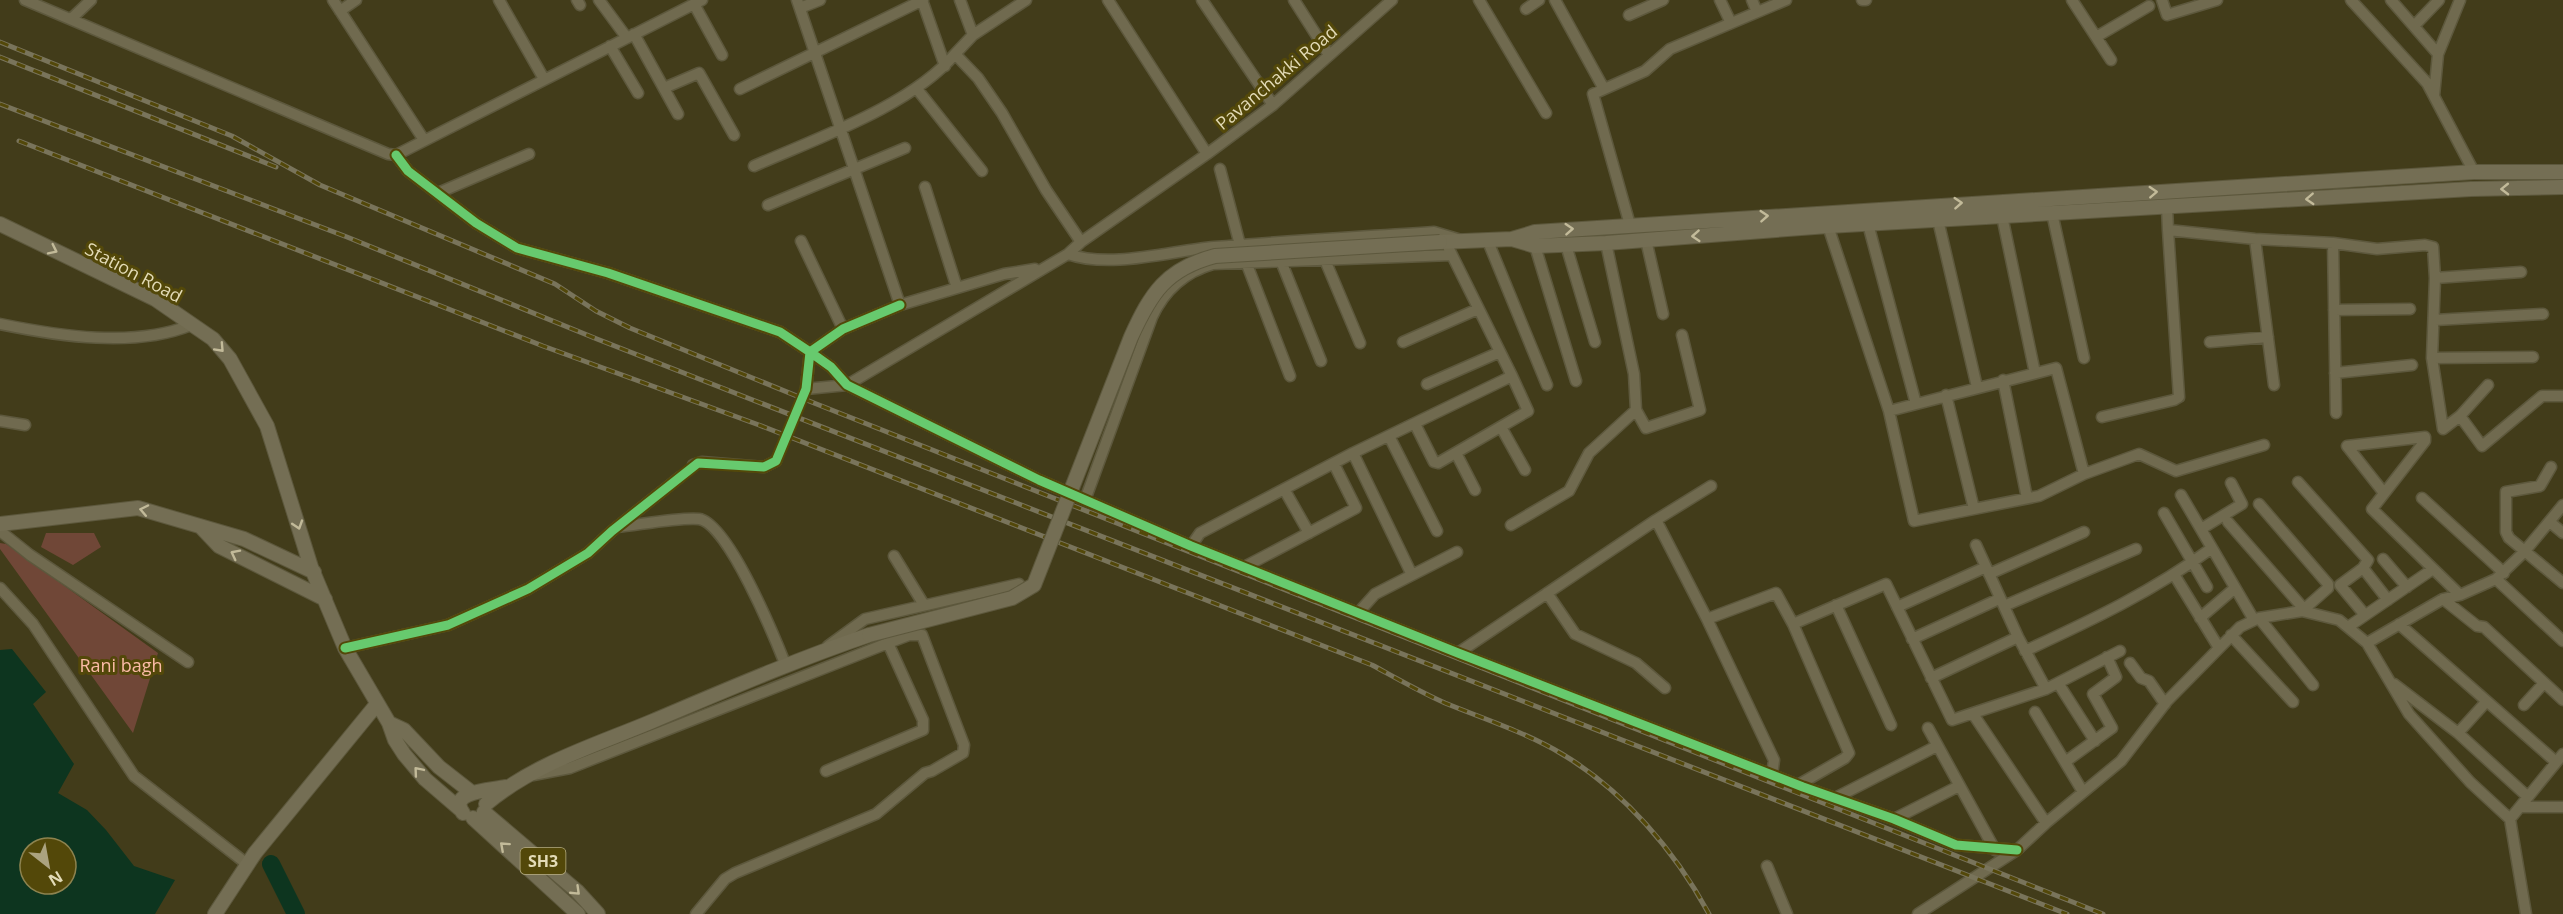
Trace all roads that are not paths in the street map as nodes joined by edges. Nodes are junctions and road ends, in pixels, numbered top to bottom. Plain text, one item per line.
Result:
1 (25, 0) edge
2 (91, 0) edge
3 (333, 0) edge
4 (356, 0) edge
5 (499, 0) edge
6 (599, 0) edge
7 (820, 0) edge
8 (923, 0) edge
9 (960, 0) edge
10 (1026, 0) edge
11 (1108, 0) edge
12 (1203, 0) edge
13 (1294, 0) edge
14 (1392, 0) edge
15 (1479, 0) edge
16 (1539, 0) edge
17 (1555, 0) edge
18 (1663, 0) edge
19 (1720, 0) edge
20 (1752, 0) edge
21 (1786, 0) edge
22 (2072, 0) edge
23 (2162, 0) edge
24 (2217, 0) edge
25 (2351, 0) edge
26 (2391, 0) edge
27 (2439, 0) edge
28 (2460, 0) edge
29 (698, 2) edge
30 (2202, 2) edge
31 (799, 4) edge
32 (1379, 4) edge
33 (2148, 6) dead end
34 (1526, 9) dead end
35 (340, 11) junction
36 (1757, 12) junction
37 (1629, 15) dead end
38 (71, 19) junction
39 (1731, 23) junction
40 (2414, 26) junction
41 (973, 35) junction
42 (631, 36) junction
43 (2096, 37) junction
44 (610, 46) junction
45 (816, 51) junction
46 (955, 54) junction
47 (2438, 54) junction
48 (722, 55) dead end
49 (1329, 55) junction
50 (2111, 60) dead end
51 (945, 66) junction
52 (544, 79) junction
53 (664, 88) junction
54 (740, 89) dead end
55 (917, 89) junction
56 (1604, 89) junction
57 (638, 93) dead end
58 (2434, 96) junction
59 (1273, 105) junction
60 (1546, 113) dead end
61 (678, 114) dead end
62 (841, 127) junction
63 (734, 135) dead end
64 (424, 140) junction
65 (905, 148) dead end
66 (530, 153) dead end
67 (1207, 154) junction
68 (396, 155) junction
69 (754, 166) dead end
70 (1220, 169) dead end
71 (854, 171) junction
72 (982, 171) dead end
73 (2474, 172) junction
74 (2563, 172) edge
75 (924, 187) dead end
76 (2563, 187) edge
77 (438, 193) junction
78 (768, 205) dead end
79 (2167, 207) junction
80 (2052, 213) junction
81 (2002, 216) junction
82 (1938, 220) junction
83 (0, 224) edge
84 (1868, 224) junction
85 (1630, 225) junction
86 (1828, 226) junction
87 (2168, 230) junction
88 (1487, 239) junction
89 (1512, 239) junction
90 (2254, 239) junction
91 (1646, 240) junction
92 (801, 241) dead end
93 (1462, 241) junction
94 (1081, 242) junction
95 (1606, 243) junction
96 (2332, 243) junction
97 (1240, 245) junction
98 (1566, 245) junction
99 (1446, 246) junction
100 (1535, 246) junction
101 (1068, 254) junction
102 (1325, 260) junction
103 (1281, 261) junction
104 (1246, 262) junction
105 (1041, 269) junction
106 (2521, 272) dead end
107 (2435, 278) junction
108 (957, 288) junction
109 (900, 305) junction
110 (1478, 309) junction
111 (2410, 309) dead end
112 (2334, 310) junction
113 (1663, 314) dead end
114 (2543, 314) dead end
115 (2435, 320) junction
116 (0, 324) edge
117 (191, 325) junction
118 (843, 329) junction
119 (1682, 335) dead end
120 (2268, 337) junction
121 (1403, 342) dead end
122 (1595, 342) dead end
123 (2210, 342) dead end
124 (1360, 343) dead end
125 (810, 352) junction
126 (1500, 352) junction
127 (2533, 357) dead end
128 (2084, 358) dead end
129 (2432, 358) junction
130 (1321, 361) dead end
131 (2412, 365) dead end
132 (2335, 372) junction
133 (2035, 373) junction
134 (1290, 376) dead end
135 (1512, 376) junction
136 (2003, 380) junction
137 (1576, 381) dead end
138 (1427, 384) dead end
139 (847, 385) junction
140 (1547, 385) dead end
141 (2274, 385) dead end
142 (2487, 386) dead end
143 (1977, 387) junction
144 (1946, 395) junction
145 (2563, 396) edge
146 (1916, 404) junction
147 (1636, 410) junction
148 (1889, 411) junction
149 (2336, 413) dead end
150 (2460, 416) junction
151 (2102, 417) dead end
152 (0, 421) edge
153 (1414, 424) junction
154 (25, 425) dead end
155 (1501, 427) junction
156 (1389, 436) junction
157 (2264, 445) dead end
158 (1353, 453) junction
159 (1456, 453) junction
160 (776, 461) dead end
161 (1334, 464) junction
162 (693, 465) tunnel mouth
163 (2551, 467) dead end
164 (1525, 470) dead end
165 (2084, 474) junction
166 (680, 477) tunnel mouth
167 (2298, 482) dead end
168 (2231, 483) dead end
169 (1711, 486) dead end
170 (1284, 489) junction
171 (1475, 490) dead end
172 (2384, 493) junction
173 (2181, 495) dead end
174 (2027, 498) junction
175 (2422, 498) dead end
176 (1085, 500) junction
177 (2259, 504) dead end
178 (2563, 505) edge
179 (1974, 509) junction
180 (2164, 513) dead end
181 (1656, 520) junction
182 (2228, 522) dead end
183 (2551, 523) junction
184 (0, 524) edge
185 (1511, 525) dead end
186 (200, 526) junction
187 (616, 527) junction
188 (2201, 529) junction
189 (0, 531) edge
190 (1437, 531) dead end
191 (2084, 532) dead end
192 (1309, 533) junction
193 (2563, 533) edge
194 (1976, 545) dead end
195 (1191, 546) junction
196 (2212, 548) junction
197 (2136, 549) dead end
198 (1457, 552) dead end
199 (2524, 552) junction
200 (894, 556) dead end
201 (2383, 559) dead end
202 (2192, 563) junction
203 (1244, 567) junction
204 (2363, 568) junction
205 (2433, 569) junction
206 (1987, 570) junction
207 (314, 572) junction
208 (1412, 575) junction
209 (2175, 576) junction
210 (2500, 576) junction
211 (2563, 583) edge
212 (1019, 584) dead end
213 (2207, 587) dead end
214 (2407, 587) junction
215 (0, 588) edge
216 (2235, 588) junction
217 (1547, 593) junction
218 (2460, 595) junction
219 (325, 599) junction
220 (2443, 599) junction
221 (2388, 600) junction
222 (2001, 602) junction
223 (924, 605) junction
224 (1836, 605) junction
225 (1897, 606) junction
226 (2303, 610) junction
227 (1358, 613) junction
228 (2365, 615) junction
229 (2200, 618) junction
230 (1707, 619) junction
231 (2256, 619) junction
232 (1792, 624) junction
233 (2399, 624) junction
234 (2348, 627) junction
235 (2231, 635) junction
236 (2018, 638) junction
237 (1912, 639) junction
238 (2563, 641) edge
239 (888, 643) junction
240 (2367, 643) junction
241 (345, 648) junction
242 (2219, 648) junction
243 (822, 651) junction
244 (2025, 651) junction
245 (2120, 651) dead end
246 (1458, 653) junction
247 (2107, 657) junction
248 (188, 662) dead end
249 (2130, 663) dead end
250 (786, 666) junction
251 (1930, 678) junction
252 (2388, 680) junction
253 (2058, 683) junction
254 (2544, 683) junction
255 (2313, 685) dead end
256 (1665, 688) dead end
257 (2046, 689) junction
258 (2563, 700) edge
259 (2293, 702) dead end
260 (2486, 702) junction
261 (377, 704) junction
262 (2164, 704) junction
263 (2524, 705) dead end
264 (2035, 712) dead end
265 (1973, 714) junction
266 (389, 723) junction
267 (1891, 725) dead end
268 (1928, 728) dead end
269 (2458, 733) junction
270 (2095, 741) junction
271 (1937, 746) junction
272 (2559, 758) edge
273 (2065, 762) junction
274 (826, 771) dead end
275 (1772, 775) junction
276 (526, 776) junction
277 (1798, 785) junction
278 (1959, 786) junction
279 (505, 787) junction
280 (2083, 792) junction
281 (474, 793) junction
282 (2528, 797) junction
283 (1835, 798) junction
284 (2520, 807) junction
285 (2563, 807) edge
286 (460, 810) junction
287 (481, 811) junction
288 (1894, 819) junction
289 (2510, 819) junction
290 (2046, 823) junction
291 (1995, 850) junction
292 (2018, 850) junction
293 (247, 864) junction
294 (1767, 866) dead end
295 (215, 914) edge
296 (578, 914) edge
297 (598, 914) edge
298 (696, 914) edge
299 (1786, 914) edge
300 (1918, 914) edge
301 (2526, 914) edge

1 - 38 street
2 - 38 street
3 - 35 street
4 - 35 street
5 - 52 street
6 - 42 street
7 - 31 street
8 - 45 street
8 - 51 street
9 - 41 street
10 - 41 street
11 - 67 street
12 - 59 street
13 - 49 street
14 - 32 street, Pavanchakki Road
15 - 60 street
16 - 34 street
17 - 56 street
18 - 37 street
19 - 39 street
20 - 36 street
21 - 36 street
22 - 43 street
23 - 30 street
24 - 30 street
25 - 58 street
26 - 40 street
27 - 40 street
28 - 47 street
29 - 42 street
29 - 48 street
31 - 45 street
32 - 49 street, Pavanchakki Road
33 - 43 street
35 - 64 street
36 - 39 street
38 - 68 street
39 - 56 street
40 - 47 street
41 - 46 street
42 - 44 street
42 - 53 street
43 - 50 street
44 - 52 street
44 - 57 street
45 - 54 street
45 - 62 street
46 - 51 street
46 - 94 street
47 - 58 street
49 - 59 street, Pavanchakki Road
51 - 55 street
52 - 64 street
53 - 61 street
53 - 63 street
55 - 62 street
55 - 72 street
56 - 85 street
58 - 73 street
59 - 67 street, Pavanchakki Road
62 - 69 street
62 - 71 street
64 - 68 street
65 - 71 street
66 - 77 street
67 - 94 street, Pavanchakki Road
68 - 77 street
70 - 97 street
71 - 78 street
71 - 109 street
73 - 74 main road
85 -> 73 main road
75 - 108 street
76 -> 79 main road
77 - 125 street
79 - 80 main road
79 - 87 street
80 - 81 main road
80 - 128 street
81 - 82 main road
81 - 133 street
82 - 84 main road
82 - 143 street
83 -> 117 main road, Station Road
84 - 86 main road
84 - 146 street
89 -> 85 main road
86 -> 91 main road
86 - 148 street
87 - 90 street
87 - 151 street
88 - 89 main road
88 - 93 main road
88 - 140 street
89 - 100 main road
90 - 96 street
90 - 120 street
91 - 95 main road
91 - 113 street
92 - 118 street
93 - 97 street
93 - 99 main road
94 - 101 street, Pavanchakki Road
95 - 98 main road
95 - 147 street
96 - 107 street
96 - 112 street
97 - 101 street
98 - 100 main road
98 - 122 street
99 - 102 street
99 - 110 street
99 - 243 main road, bridge
100 - 137 street
101 - 105 street, Pavanchakki Road
102 - 103 street
102 - 124 street
103 - 104 street
103 - 130 street
104 - 134 street
104 - 176 street
105 - 108 street
105 - 139 street, Pavanchakki Road
106 - 107 street
107 - 115 street
108 - 109 street
109 - 118 street
110 - 121 street
110 - 126 street
111 - 112 street
112 - 132 street
114 - 115 street
115 - 129 street
116 - 117 street
117 -> 207 main road, Station Road
118 - 125 street
119 - 147 street
120 - 123 street
120 - 141 street
125 - 139 street
125 - 139 street
126 - 135 street
126 - 138 street
127 - 129 street
129 - 150 street
131 - 132 street
132 - 149 street
133 - 136 street
133 - 165 street
135 - 153 street
135 - 155 street
136 - 143 street
136 - 174 street
139 - 176 street
142 - 150 street
143 - 144 street
144 - 146 street
144 - 179 street
145 - 150 street
146 - 148 street
147 - 185 street
148 - 179 street
152 - 154 street
153 - 156 street
153 - 159 street
155 - 159 street
155 - 164 street
156 - 158 street
156 - 190 street
157 - 165 street
158 - 161 street
158 - 208 street
159 - 171 street
160 - 162 street
161 - 170 street
161 - 192 street
163 - 199 street
165 - 174 street
166 - 187 street
167 - 204 street
168 - 188 street
169 - 181 street
170 - 192 street
170 - 195 street
172 - 172 street
172 - 205 street
173 - 188 street
174 - 179 street
175 - 210 street
176 - 195 street
177 - 226 street
178 - 183 street
180 - 202 street
181 - 217 street
181 - 230 street
182 - 226 street
183 - 193 street
183 - 199 street
186 -> 184 main road
186 - 207 main road
219 -> 186 main road
187 - 241 street
187 - 250 street
188 - 196 street
189 - 248 street
191 - 206 street
192 - 203 street
194 - 206 street
195 - 203 street
196 - 202 street
196 - 216 street
197 - 222 street
198 - 208 street
199 - 210 street
199 - 211 street
200 - 223 street
201 - 214 street
202 - 209 street
202 - 213 street
203 - 227 street
204 - 221 street
204 - 228 street
205 - 214 street
205 - 218 street
206 - 222 street
206 - 225 street
207 - 219 main road, Station Road
208 - 227 street
209 - 229 street
209 - 244 street
210 - 218 street
210 - 238 street
212 - 223 street
214 - 221 street
215 - 293 street
216 - 229 street
216 - 231 street
217 - 246 street
217 - 256 street
218 - 220 street
219 - 241 main road, Station Road
220 - 233 street
220 - 254 street
221 - 228 street
222 - 236 street
222 - 237 street
223 - 243 street
224 - 225 street
224 - 232 street
224 - 267 street
225 - 237 street
226 - 231 street
226 - 234 street
227 - 246 street
228 - 234 street
229 - 242 street
230 - 232 street
230 - 275 street
231 - 235 street
231 - 255 street
232 - 277 street
233 - 240 street
233 - 260 street
234 - 240 street
235 - 242 street
235 - 259 street
236 - 244 street
236 - 251 street
237 - 251 street
239 - 274 street
239 - 276 street
239 - 298 street
240 - 252 street
241 - 261 main road, Station Road
242 - 262 street
243 - 250 main road
244 - 257 street
245 - 247 street
246 - 275 street
247 - 253 street
247 - 270 street
249 - 262 street
250 - 276 main road
251 - 265 street
252 - 269 street
252 - 289 street
253 - 257 street
253 - 270 street
254 - 258 street
254 - 263 street
257 - 265 street
260 - 269 street
260 - 272 street
261 - 266 main road, Station Road
261 - 293 main road
262 - 280 street
264 - 273 street
265 - 290 street
266 - 281 main road
286 -> 266 main road, Station Road
268 - 271 street
269 - 282 street
270 - 273 street
271 - 278 street
271 - 283 street
272 - 282 street
273 - 280 street
275 - 277 street
276 - 279 main road
277 - 283 street
278 - 288 street
278 - 291 street
279 - 281 main road
279 - 287 main road
280 - 290 street
281 - 286 main road
281 - 287 main road
282 - 284 street
283 - 288 street
284 - 285 street
284 - 289 street
286 - 287 main road
296 -> 287 main road, SH3
287 -> 297 main road, SH3
288 - 291 street
289 - 301 street
290 - 292 street
291 - 292 street
292 - 300 street
293 - 295 main road
294 - 299 street

